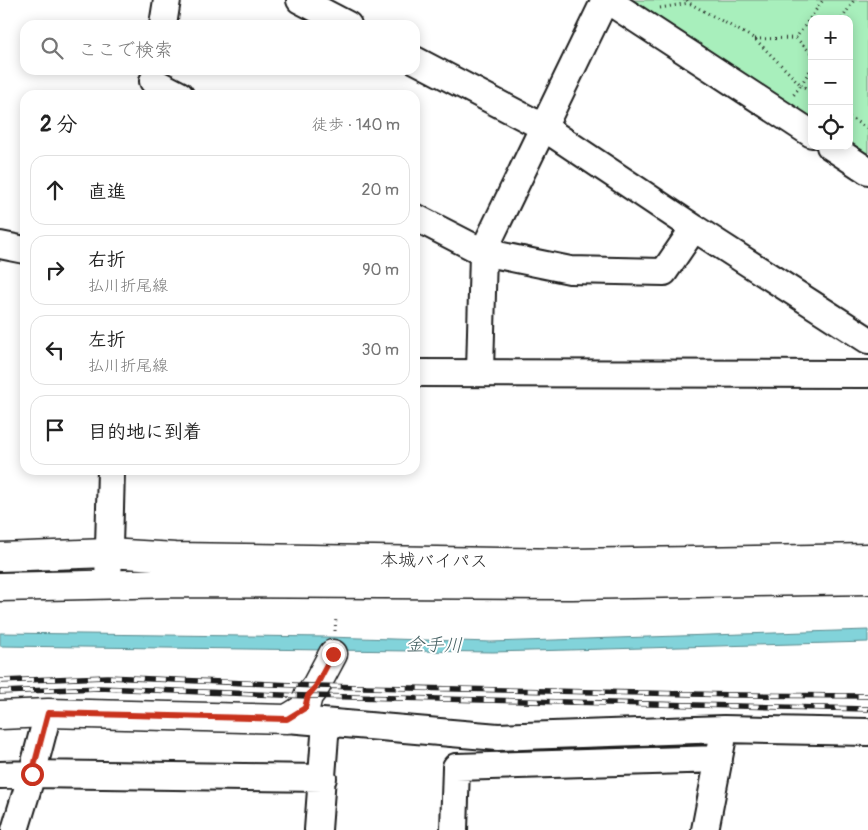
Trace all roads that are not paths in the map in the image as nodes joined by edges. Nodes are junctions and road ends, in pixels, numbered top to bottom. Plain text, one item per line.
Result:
1 (167, 0) edge
2 (300, 0) edge
3 (606, 0) edge
4 (164, 20) edge
5 (338, 20) edge
6 (420, 63) edge
7 (153, 82) edge
8 (170, 90) edge
9 (543, 127) junction
10 (808, 131) edge
11 (836, 150) edge
12 (868, 171) edge
13 (420, 220) edge
14 (694, 228) junction
15 (0, 245) edge
16 (20, 249) edge
17 (483, 252) junction
18 (868, 340) edge
19 (480, 372) junction
20 (420, 373) edge
21 (868, 374) edge
22 (111, 475) edge
23 (108, 553) junction
24 (0, 557) edge
25 (868, 558) edge
26 (868, 580) edge
27 (108, 585) junction
28 (0, 587) edge
29 (333, 654) dead end
30 (48, 713) junction
31 (0, 715) edge
32 (287, 719) junction
33 (724, 729) junction
34 (868, 732) edge
35 (325, 736) dead end
36 (719, 759) junction
37 (32, 774) junction
38 (0, 775) edge
39 (323, 778) junction
40 (15, 830) edge
41 (318, 830) edge
42 (454, 830) edge
43 (705, 830) edge

1 - 4 street
2 - 5 street
3 - 9 street
3 - 10 street
6 - 9 street
7 - 8 street
9 - 14 street
9 - 17 street
11 - 12 street
13 - 17 street
14 - 17 street
14 - 18 street
15 - 16 street
17 - 19 street
19 - 20 street
19 - 21 street
22 - 23 street
23 - 24 main road, 本城バイパス
23 - 25 main road, 本城バイパス
23 - 27 street
26 - 27 main road, 本城バイパス
27 - 28 main road, 本城バイパス
29 - 32 main road
30 - 31 main road
30 - 32 main road
30 - 37 street
32 - 33 street
33 - 34 street
33 - 36 street
35 - 39 street
36 - 42 street
36 - 43 street
37 - 38 street
37 - 39 street
37 - 40 street
39 - 41 street

